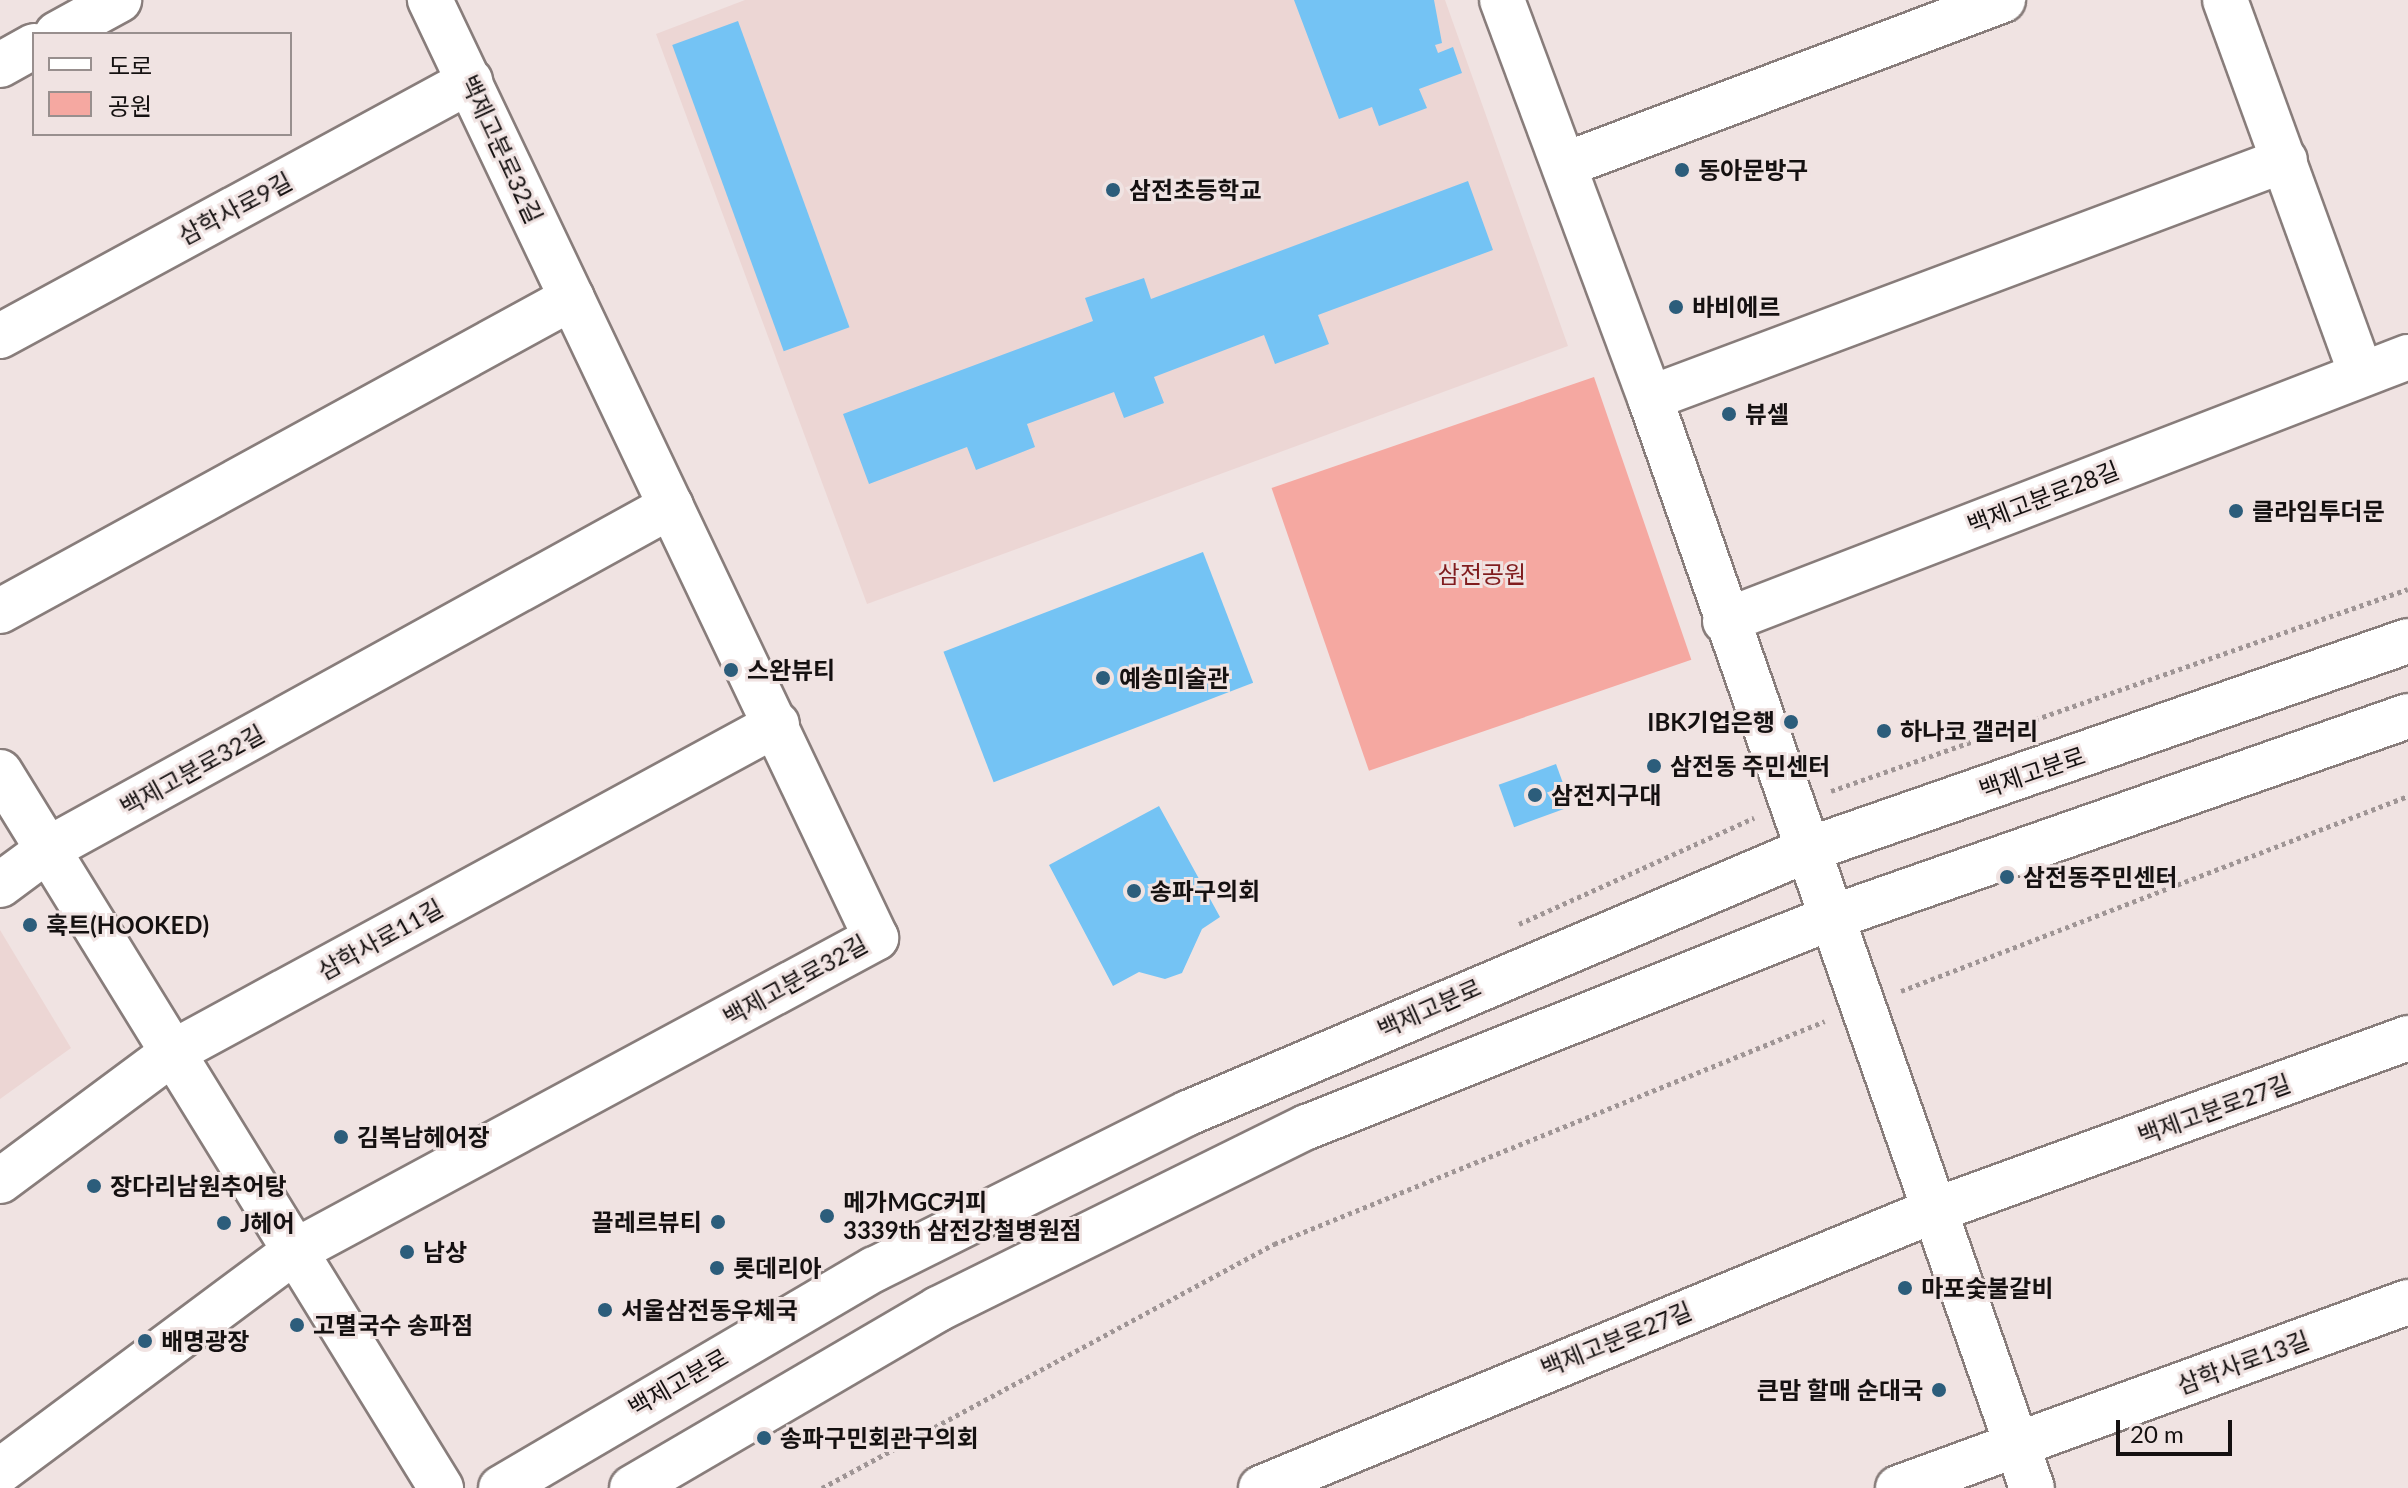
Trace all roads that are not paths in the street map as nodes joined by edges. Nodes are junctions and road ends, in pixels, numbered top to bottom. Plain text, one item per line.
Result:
1 (119, 0) edge
2 (430, 0) edge
3 (1502, 0) edge
4 (2003, 0) edge
5 (2225, 0) edge
6 (61, 32) edge
7 (32, 47) edge
8 (0, 65) edge
9 (470, 81) junction
10 (2285, 160) junction
11 (1564, 165) junction
12 (572, 298) junction
13 (0, 336) edge
14 (2408, 357) edge
15 (2361, 373) junction
16 (1650, 398) junction
17 (671, 506) junction
18 (0, 611) edge
19 (1725, 621) junction
20 (2408, 641) edge
21 (2408, 716) edge
22 (777, 724) junction
23 (0, 772) edge
24 (50, 848) junction
25 (1807, 850) junction
26 (0, 885) edge
27 (1833, 917) junction
28 (2408, 1038) edge
29 (175, 1051) junction
30 (0, 1181) edge
31 (1930, 1212) junction
32 (297, 1250) junction
33 (2408, 1302) edge
34 (2015, 1444) junction
35 (0, 1471) edge
36 (1307, 1477) edge
37 (441, 1488) edge
38 (501, 1488) edge
39 (632, 1488) edge
40 (1261, 1488) edge
41 (1898, 1488) edge
42 (2032, 1488) edge

1 - 6 street
2 - 9 street, 백제고분로32길
3 - 11 street
4 - 11 street
5 - 10 street
7 - 8 street
9 - 12 street, 백제고분로32길
9 - 13 street, 삼학사로9길
10 - 15 street
10 - 16 street
11 - 16 street
12 - 17 street, 백제고분로32길
12 - 18 street
14 - 15 street, 백제고분로28길
15 - 19 street, 백제고분로28길
16 - 19 street
17 - 22 street, 백제고분로32길
17 - 24 street, 백제고분로32길
19 - 25 street
20 - 25 street, 백제고분로
21 - 27 street
22 - 29 street, 삼학사로11길
22 - 32 street, 백제고분로32길
23 - 24 street
24 - 26 street, 백제고분로32길
24 - 29 street
25 - 27 street
25 - 38 street, 백제고분로
27 - 31 street
27 - 39 street
28 - 31 street, 백제고분로27길
29 - 30 street, 삼학사로11길
29 - 32 street
31 - 34 street
31 - 36 street, 백제고분로27길
32 - 35 street, 백제고분로32길
32 - 37 street
33 - 34 street, 삼학사로13길
34 - 41 street, 삼학사로13길
34 - 42 street
36 - 40 street, 백제고분로27길

